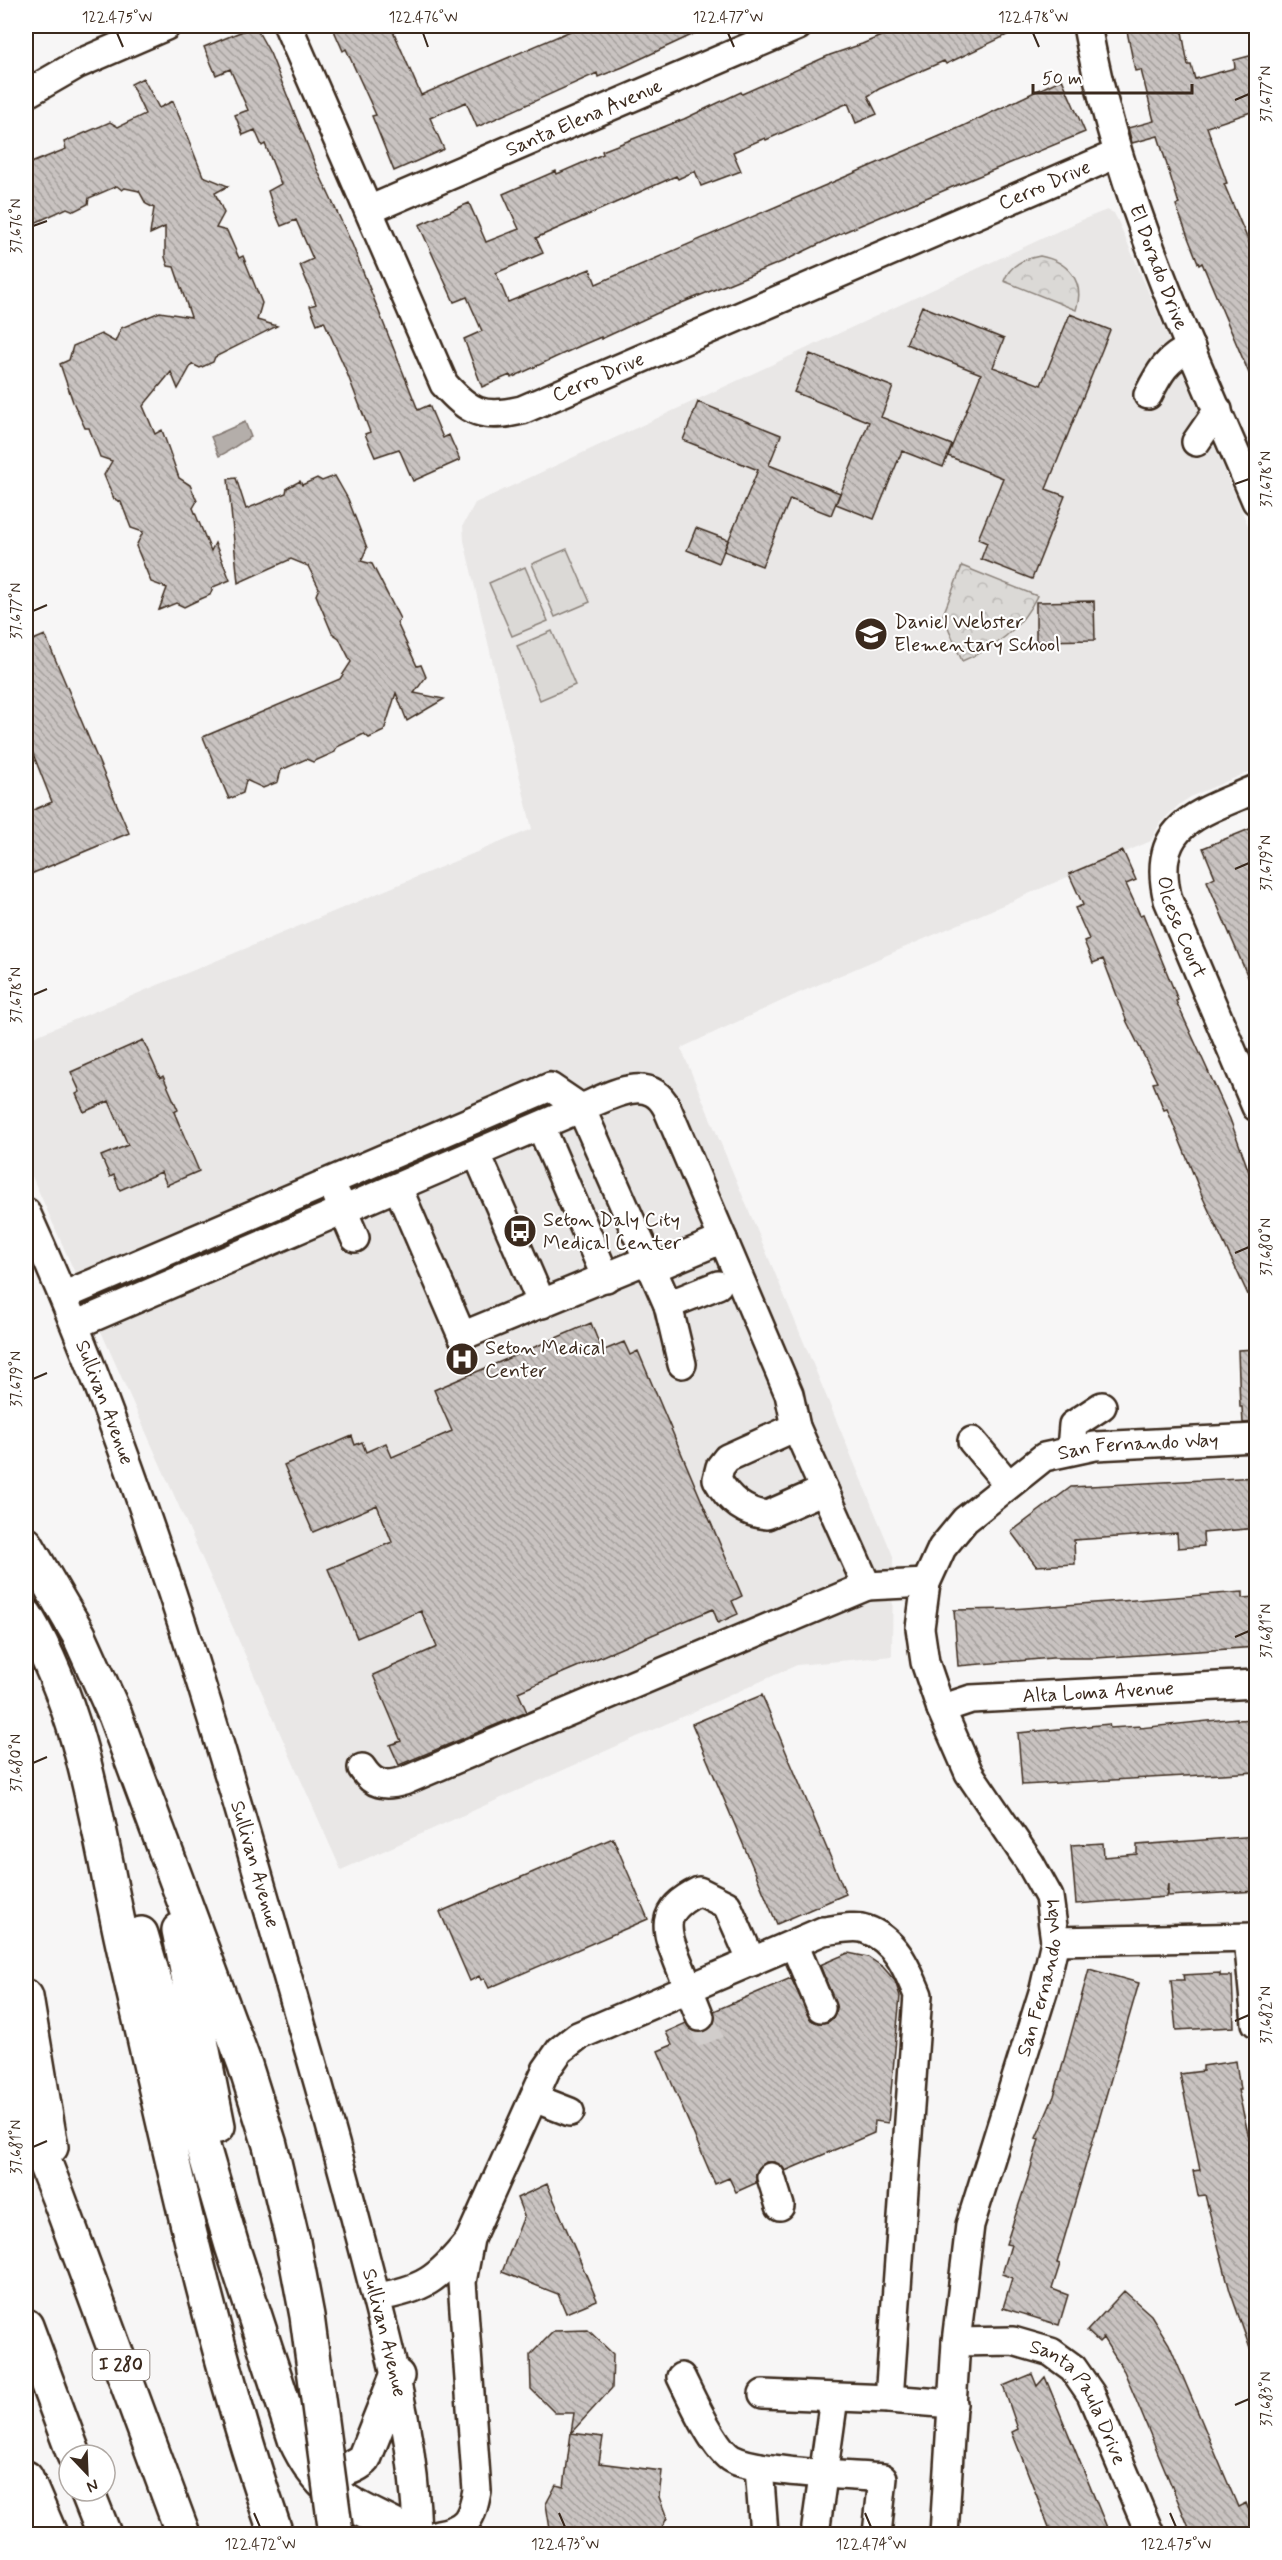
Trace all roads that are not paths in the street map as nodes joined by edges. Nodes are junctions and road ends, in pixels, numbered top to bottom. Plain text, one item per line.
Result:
1 (166, 26) edge
2 (288, 26) edge
3 (798, 26) edge
4 (1087, 26) edge
5 (26, 94) edge
6 (1117, 154) junction
7 (369, 210) junction
8 (1191, 348) junction
9 (1148, 395) dead end
10 (1218, 410) junction
11 (1196, 442) dead end
12 (1257, 501) edge
13 (1257, 789) edge
14 (1257, 1107) edge
15 (581, 1108) junction
16 (491, 1113) junction
17 (541, 1127) junction
18 (440, 1135) junction
19 (503, 1143) junction
20 (477, 1154) junction
21 (452, 1164) junction
22 (330, 1182) junction
23 (398, 1188) junction
24 (273, 1206) junction
25 (343, 1211) junction
26 (26, 1212) edge
27 (209, 1233) junction
28 (286, 1236) junction
29 (355, 1238) dead end
30 (723, 1239) junction
31 (221, 1263) junction
32 (649, 1264) junction
33 (133, 1266) junction
34 (606, 1278) junction
35 (718, 1285) dead end
36 (63, 1296) junction
37 (160, 1300) junction
38 (542, 1304) junction
39 (668, 1305) junction
40 (75, 1326) junction
41 (682, 1364) dead end
42 (1102, 1406) dead end
43 (796, 1427) junction
44 (1257, 1438) edge
45 (972, 1441) dead end
46 (1071, 1449) junction
47 (1008, 1484) junction
48 (824, 1490) junction
49 (26, 1544) edge
50 (926, 1583) junction
51 (867, 1586) junction
52 (26, 1616) edge
53 (1257, 1684) edge
54 (940, 1709) junction
55 (362, 1767) dead end
56 (89, 1772) junction
57 (142, 1789) junction
58 (1252, 1938) edge
59 (1055, 1941) junction
60 (794, 1944) junction
61 (752, 1962) junction
62 (689, 1989) junction
63 (26, 1997) edge
64 (821, 2008) dead end
65 (700, 2017) tunnel mouth
66 (1257, 2023) edge
67 (534, 2098) junction
68 (570, 2112) dead end
69 (26, 2116) edge
70 (771, 2177) dead end
71 (58, 2196) junction
72 (780, 2206) dead end
73 (470, 2239) junction
74 (376, 2297) junction
75 (26, 2326) edge
76 (956, 2342) junction
77 (270, 2355) junction
78 (397, 2376) junction
79 (681, 2378) dead end
80 (763, 2394) dead end
81 (834, 2398) junction
82 (889, 2399) junction
83 (953, 2404) junction
84 (295, 2439) junction
85 (70, 2443) edge
86 (759, 2467) junction
87 (822, 2472) junction
88 (26, 2478) edge
89 (92, 2503) edge
90 (50, 2535) edge
91 (104, 2535) edge
92 (183, 2535) edge
93 (276, 2535) edge
94 (336, 2535) edge
95 (409, 2535) edge
96 (417, 2535) edge
97 (438, 2535) edge
98 (764, 2535) edge
99 (815, 2535) edge
100 (877, 2535) edge
101 (944, 2535) edge
102 (1150, 2535) edge

1 - 5 street
2 - 7 street, Cerro Drive
3 - 7 street, Santa Elena Avenue
4 - 6 street, El Dorado Drive
6 - 7 street, Cerro Drive
6 - 8 street, El Dorado Drive
8 - 9 street
8 - 10 street, El Dorado Drive
10 - 11 street
10 - 12 street, El Dorado Drive
13 - 14 street, Olcese Court
15 - 16 street
15 - 17 street
15 - 30 street
15 - 32 street
16 - 18 street
16 - 19 street
17 - 19 street
17 - 34 street
18 - 21 street
18 - 22 street
19 - 20 street
20 - 21 street
20 - 38 street
21 - 23 street
22 - 24 street
22 - 25 street
23 - 25 street
23 - 38 street
24 - 27 street
24 - 28 street
25 - 28 street
25 - 29 street
26 - 36 street, Sullivan Avenue
27 - 31 street
27 - 33 street
28 - 31 street
30 - 32 street
30 - 43 street
31 - 37 street
32 - 34 street
32 - 39 street
33 - 36 street
33 - 37 street
34 - 38 street
35 - 39 street
36 - 40 street, Sullivan Avenue
37 - 40 street
39 - 41 street
40 - 74 street, Sullivan Avenue
42 - 46 street
43 - 48 street
43 - 48 street
44 - 46 street, San Fernando Way
45 - 47 street
46 - 47 street, San Fernando Way
47 - 50 street, San Fernando Way
48 - 51 street
49 - 57 highway
50 - 51 street
50 - 54 street, San Fernando Way
51 - 55 street
52 - 56 highway
53 - 54 street, Alta Loma Avenue
54 - 59 street, San Fernando Way
56 - 77 highway
56 - 93 highway
57 - 77 highway
57 - 94 highway, bridge
58 - 59 street
58 - 66 street
59 - 76 street, San Fernando Way
60 - 61 street
60 - 64 street
60 - 82 street
61 - 62 street
61 - 62 street
62 - 65 street
62 - 67 street
63 - 71 highway
67 - 68 street
67 - 73 street
69 - 71 highway, I 280
70 - 72 street
71 - 92 highway, I 280
73 - 74 street
73 - 97 street
74 - 78 street, Sullivan Avenue
75 - 85 highway
76 - 83 street, San Fernando Way
76 - 102 street, Santa Paula Drive
77 - 84 highway
78 - 84 highway
78 - 96 street, Sullivan Avenue
79 - 86 street
80 - 81 street
81 - 82 street
81 - 87 street
82 - 83 street
83 - 101 street, San Fernando Way
84 - 95 highway
86 - 87 street
86 - 98 street
87 - 99 street
87 - 100 street
88 - 90 highway
89 - 91 highway

